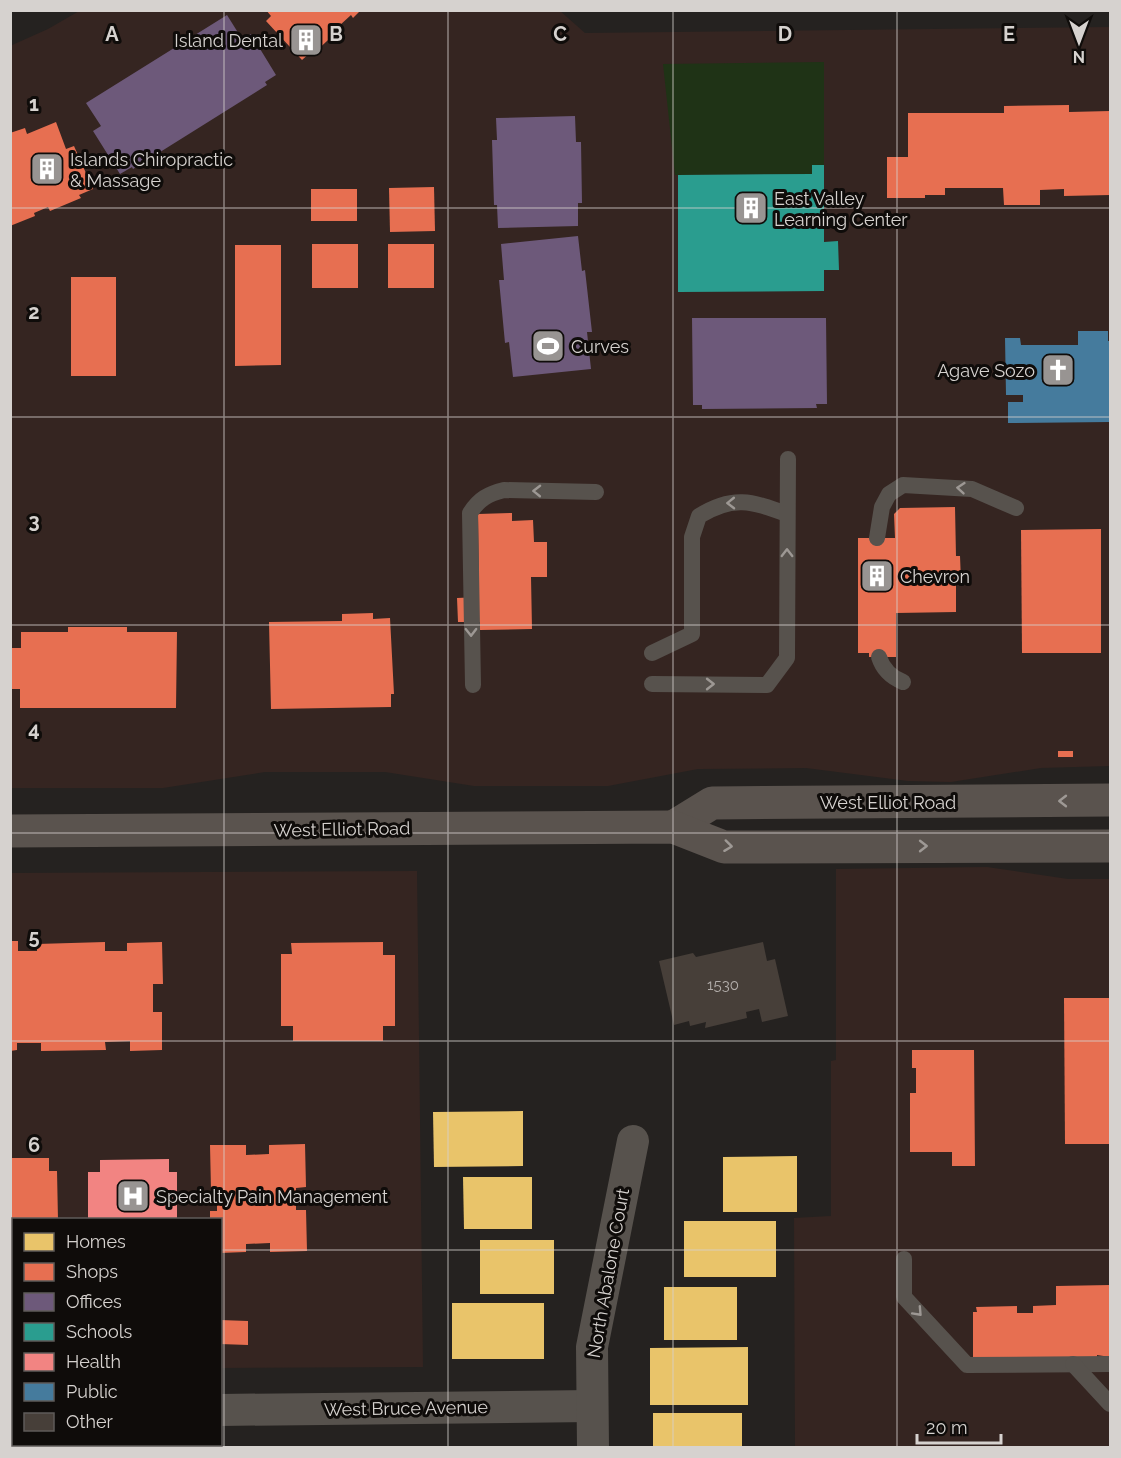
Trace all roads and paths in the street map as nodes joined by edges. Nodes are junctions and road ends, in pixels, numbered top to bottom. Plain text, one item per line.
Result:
1 (788, 459) dead end
2 (596, 492) dead end
3 (1016, 507) dead end
4 (787, 514) junction
5 (877, 538) dead end
6 (652, 653) dead end
7 (879, 657) dead end
8 (903, 682) dead end
9 (652, 684) dead end
10 (473, 685) dead end
11 (1110, 800) edge
12 (673, 827) junction
13 (10, 831) edge
14 (1110, 846) edge
15 (633, 1141) dead end
16 (904, 1259) dead end
17 (1073, 1364) junction
18 (1110, 1364) edge
19 (1110, 1404) edge
20 (592, 1406) junction
21 (222, 1410) edge
22 (593, 1448) edge

1 - 4 lane
2 -> 10 lane
3 -> 5 lane
4 -> 6 lane
9 -> 4 lane
7 - 8 lane
11 -> 12 main road, West Elliot Road
12 - 13 main road, West Elliot Road
12 -> 14 main road, West Elliot Road
15 - 20 street, North Abalone Court
16 -> 17 lane
17 - 18 lane
17 - 19 lane
20 - 21 street, West Bruce Avenue
20 - 22 street, North Abalone Court

